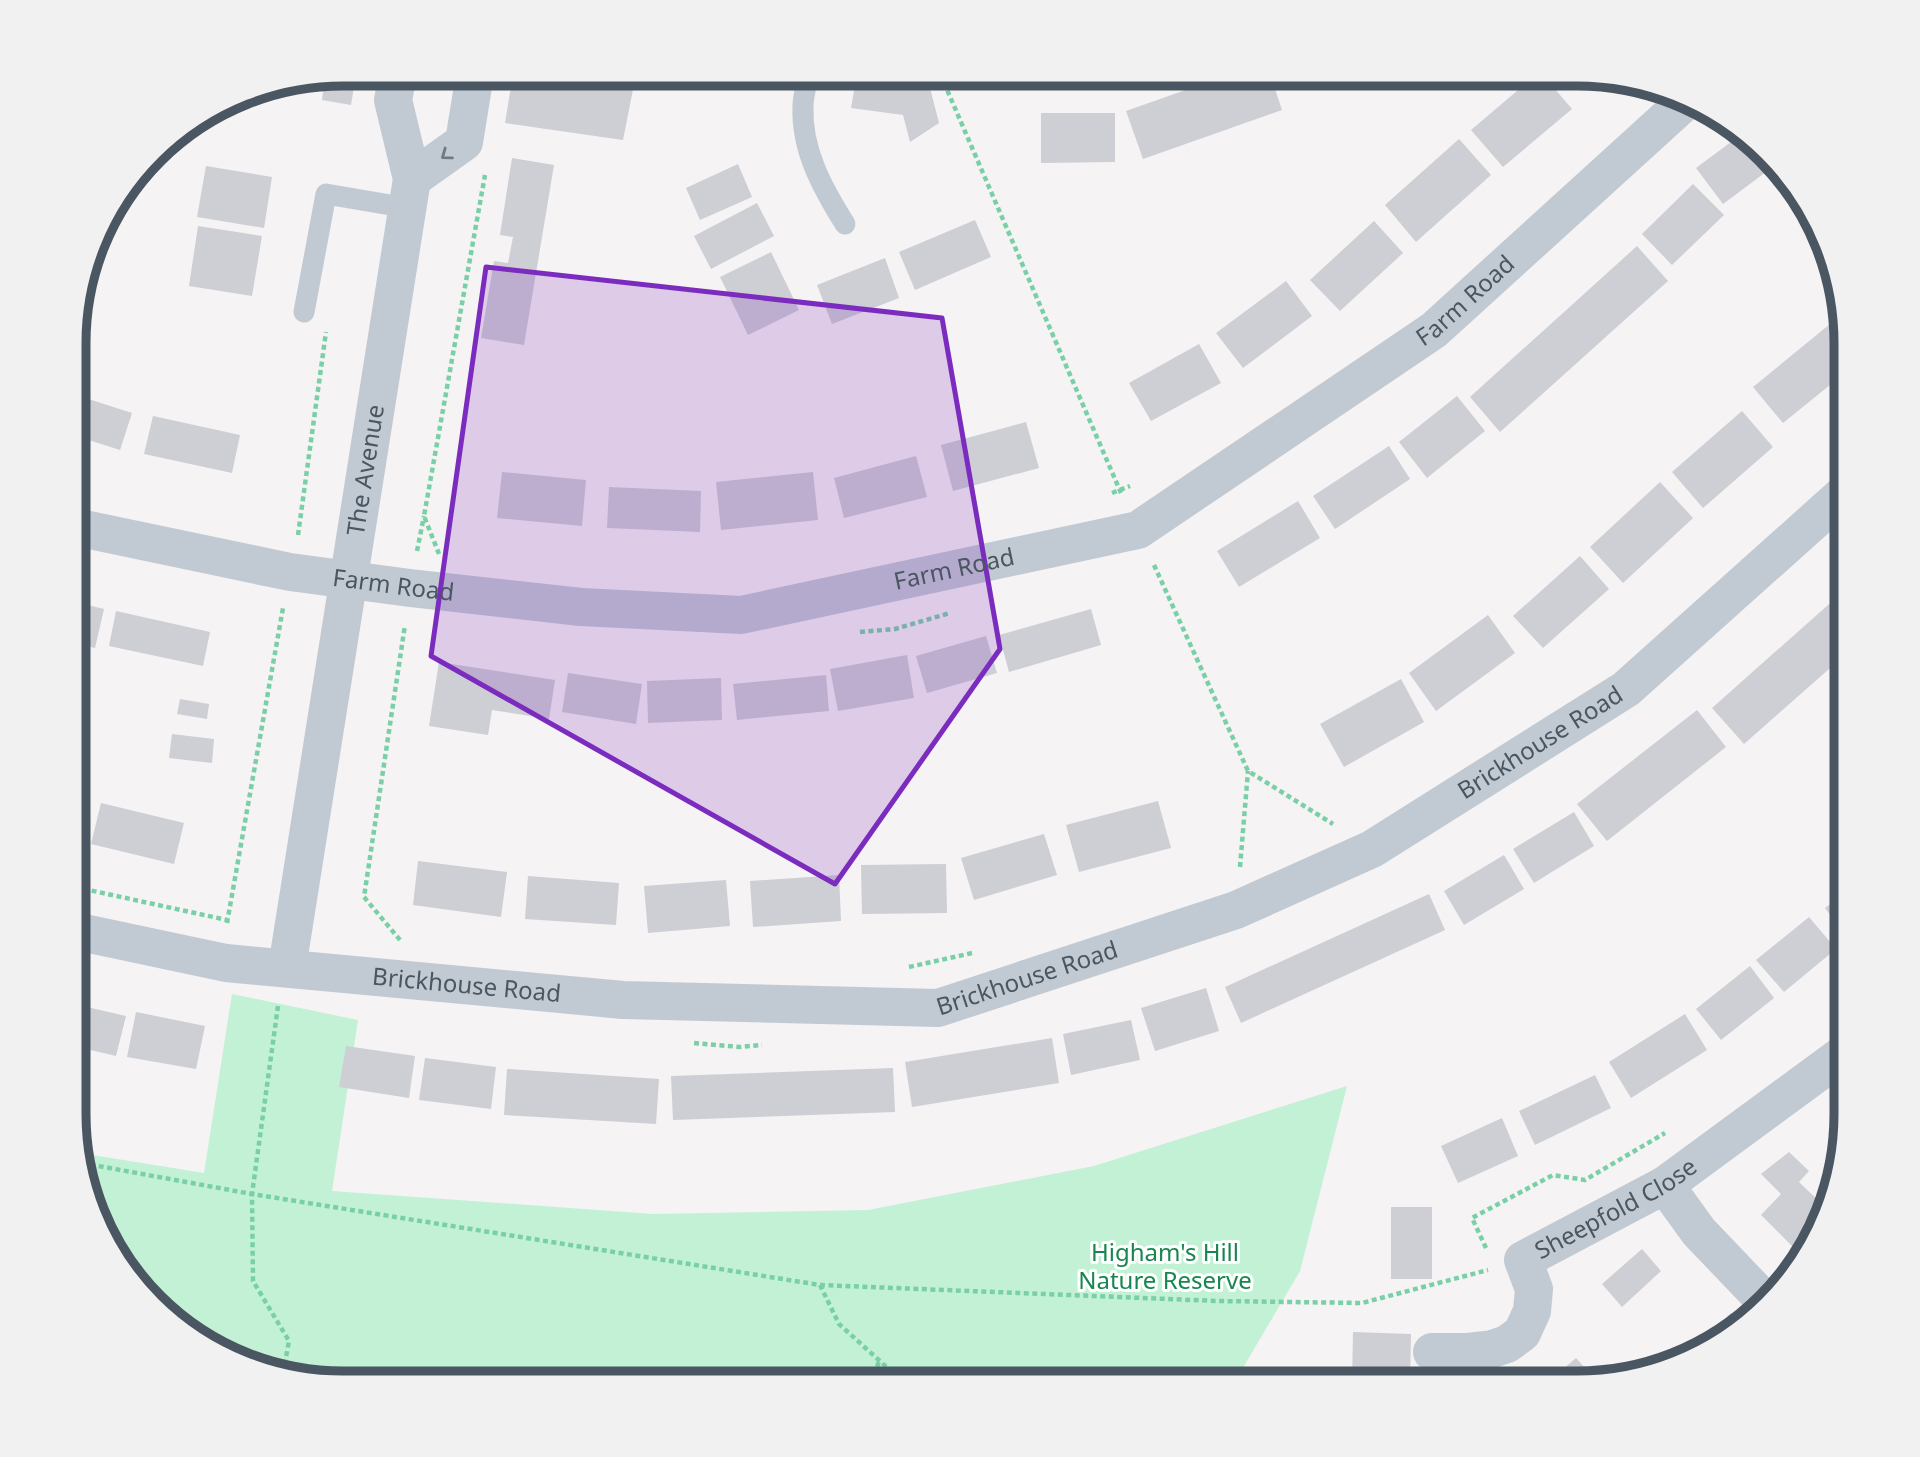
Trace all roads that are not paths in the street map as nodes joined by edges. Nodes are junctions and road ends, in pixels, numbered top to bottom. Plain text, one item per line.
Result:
1 (396, 86) edge
2 (473, 86) edge
3 (806, 86) edge
4 (1680, 107) edge
5 (410, 193) junction
6 (845, 224) dead end
7 (304, 312) dead end
8 (1834, 503) edge
9 (86, 529) edge
10 (351, 579) junction
11 (86, 932) edge
12 (287, 968) junction
13 (1834, 1061) edge
14 (1665, 1185) junction
15 (1760, 1295) edge
16 (1432, 1352) dead end

1 - 5 street, The Avenue
2 -> 5 street
3 - 6 lane
4 - 10 street, Farm Road
5 - 7 lane
5 - 10 street, The Avenue
8 - 12 street, Brickhouse Road
9 - 10 street, Farm Road
10 - 12 street, The Avenue
11 - 12 street, Brickhouse Road
13 - 14 street, Sheepfold Close
14 - 15 street
14 - 16 street, Sheepfold Close

